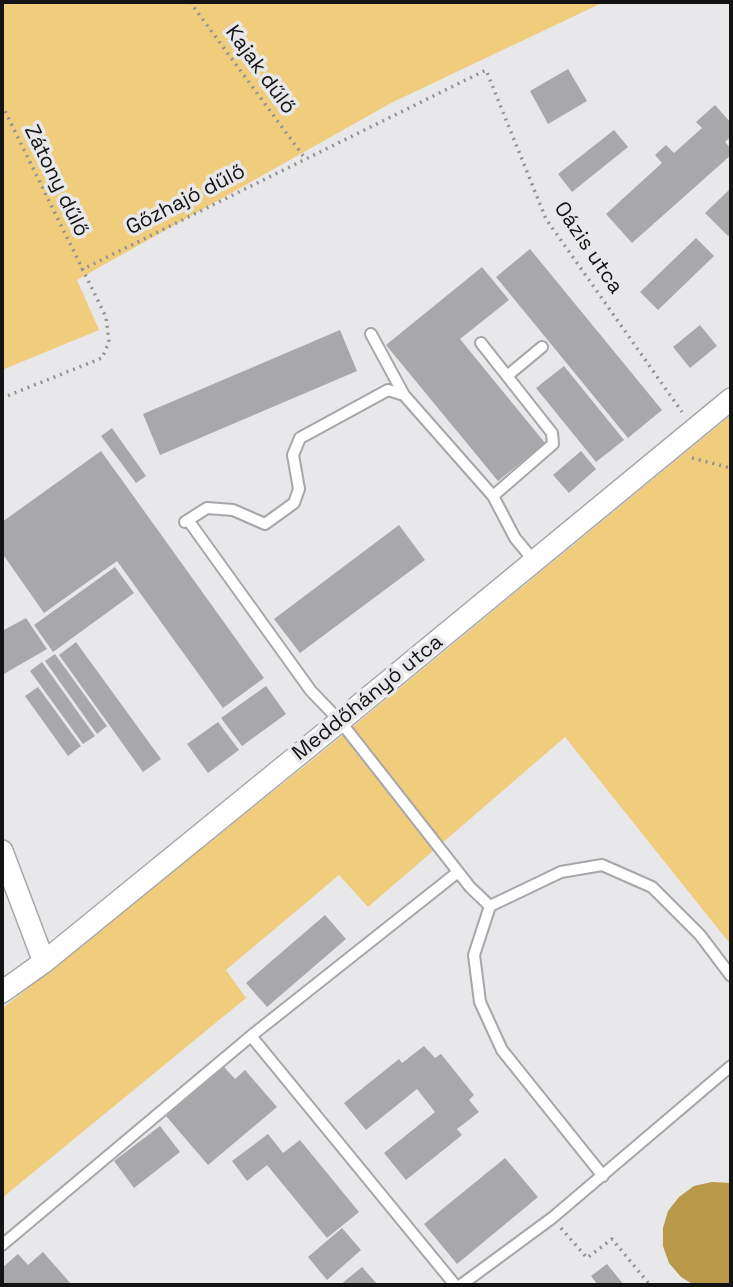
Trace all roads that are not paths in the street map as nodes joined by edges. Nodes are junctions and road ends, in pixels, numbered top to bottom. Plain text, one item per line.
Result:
1 (371, 334) dead end
2 (481, 343) dead end
3 (542, 347) dead end
4 (507, 376) junction
5 (404, 395) junction
6 (731, 399) edge
7 (494, 496) junction
8 (534, 561) junction
9 (340, 721) junction
10 (2, 850) edge
11 (458, 872) junction
12 (489, 906) junction
13 (44, 962) junction
14 (731, 976) edge
15 (2, 992) edge
16 (251, 1036) junction
17 (731, 1066) edge
18 (603, 1176) junction
19 (2, 1245) edge
20 (455, 1285) edge
21 (461, 1285) edge

1 - 5 lane
2 - 4 lane
3 - 4 lane
4 - 7 lane
5 - 7 lane
5 - 9 lane
6 - 8 street, Meddőhányó utca
7 - 8 lane
8 - 9 street, Meddőhányó utca
9 - 11 lane
9 - 13 street, Meddőhányó utca
10 - 13 street
11 - 12 lane
11 - 16 lane
12 - 14 lane
12 - 18 lane
13 - 15 street, Meddőhányó utca
16 - 19 lane
16 - 20 lane
17 - 18 lane
18 - 21 lane

